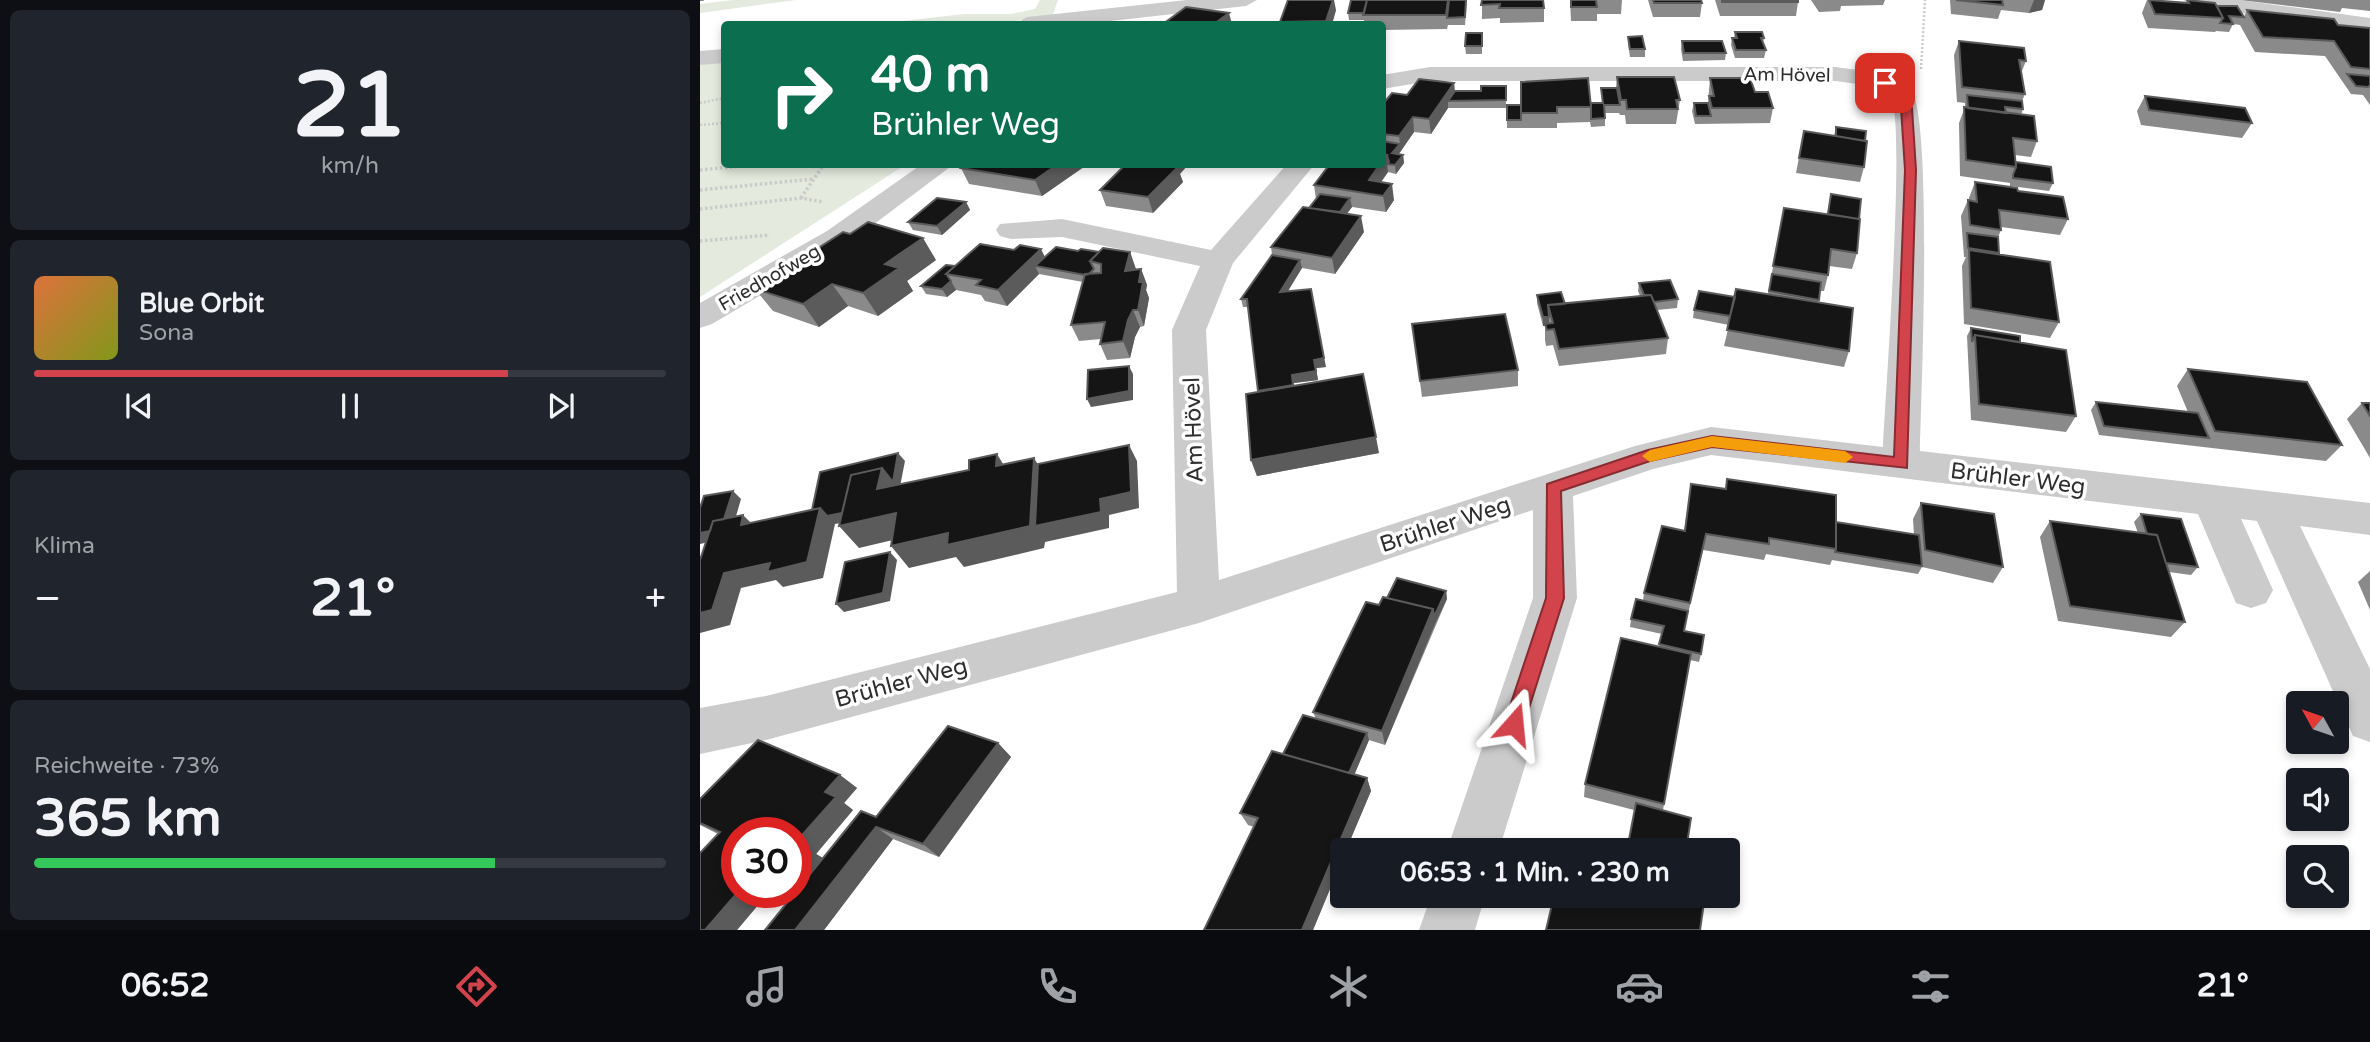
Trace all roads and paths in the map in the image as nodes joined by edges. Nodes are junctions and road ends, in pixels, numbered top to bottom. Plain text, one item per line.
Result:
1 (1246, 0) edge
2 (1925, 0) edge
3 (2194, 0) edge
4 (1132, 18) edge
5 (1080, 21) edge
6 (2370, 25) edge
7 (721, 56) edge
8 (700, 58) edge
9 (1386, 81) edge
10 (1885, 83) junction
11 (721, 99) edge
12 (700, 103) edge
13 (721, 123) edge
14 (700, 125) edge
15 (721, 168) edge
16 (821, 168) edge
17 (935, 168) edge
18 (1299, 168) edge
19 (700, 170) edge
20 (814, 179) junction
21 (700, 190) edge
22 (801, 198) junction
23 (823, 202) dead end
24 (700, 209) edge
25 (1011, 230) dead end
26 (1218, 261) junction
27 (700, 317) edge
28 (1901, 464) junction
29 (1553, 488) junction
30 (2213, 501) junction
31 (2271, 507) junction
32 (2370, 519) edge
33 (2251, 590) dead end
34 (1199, 605) junction
35 (2370, 720) edge
36 (700, 731) edge
37 (1477, 838) edge
38 (1454, 908) edge
39 (1447, 930) edge

1 - 4 street
2 - 10 path
3 - 6 street
4 - 5 street
7 - 8 street
9 - 10 street, Am Hövel
10 - 28 street
11 - 12 path
13 - 14 path
15 - 19 path
16 - 20 path
17 - 27 street, Friedhofweg
18 - 26 street, Am Hövel
20 - 21 path
20 - 22 path
22 - 23 path
22 - 24 path
25 - 26 street
26 - 34 street, Am Hövel
28 - 29 street, Brühler Weg
28 - 30 street, Brühler Weg
29 - 34 street, Brühler Weg
29 - 37 street
30 - 31 street, Brühler Weg
30 - 33 street
31 - 32 street, Brühler Weg
31 - 35 street
34 - 36 street, Brühler Weg
38 - 39 street

